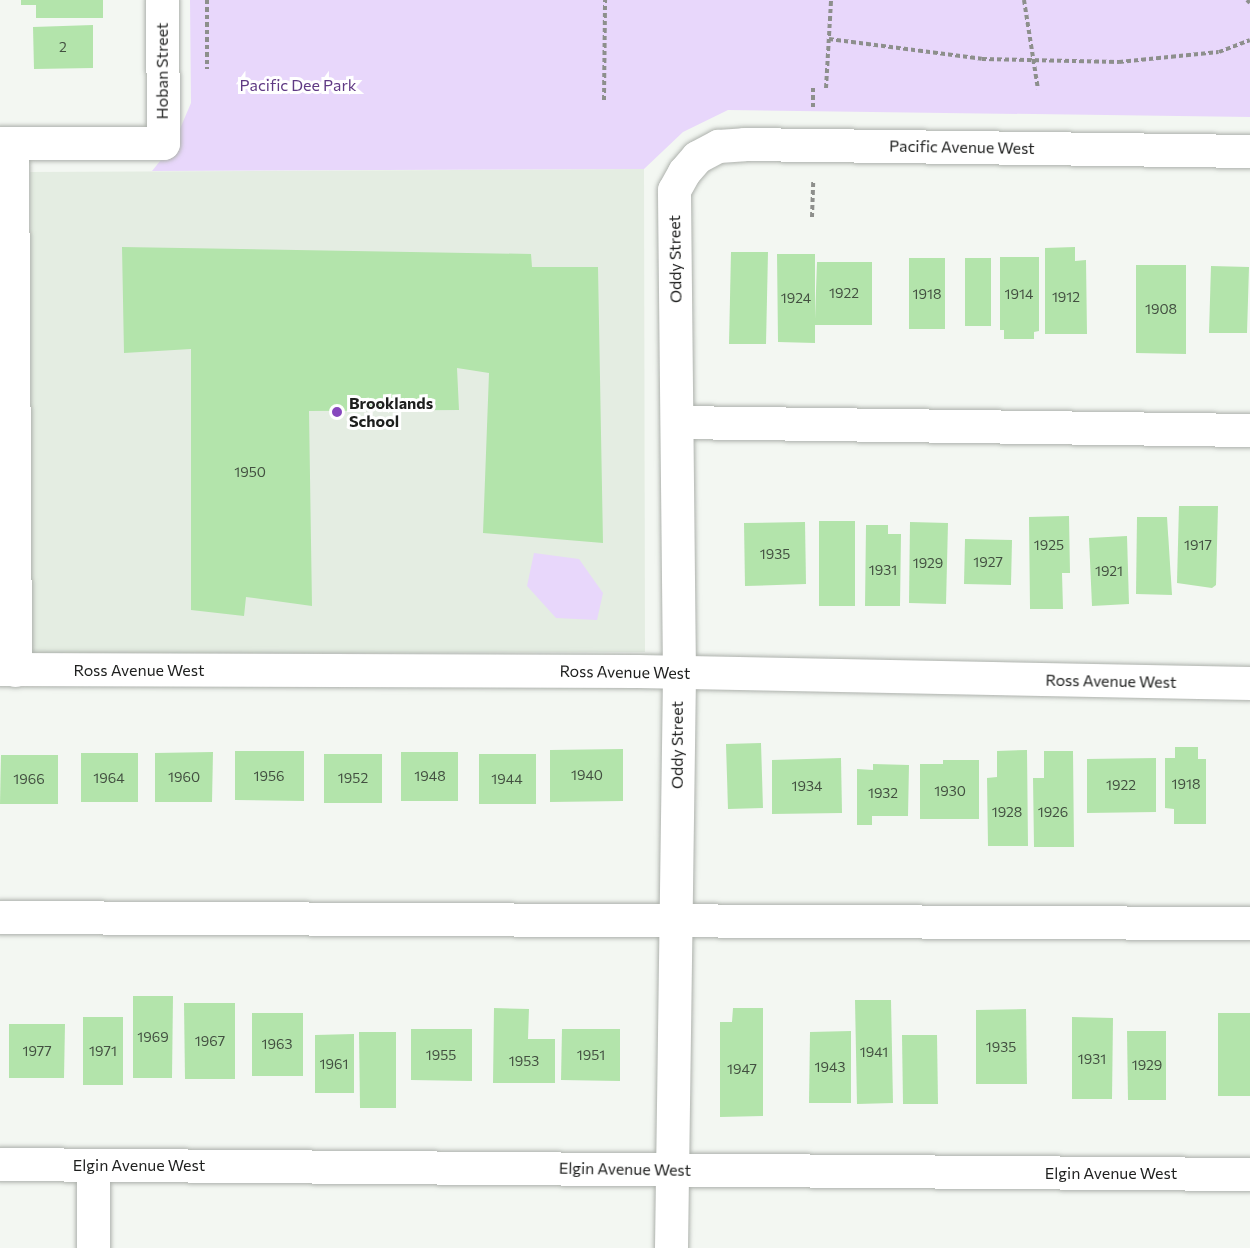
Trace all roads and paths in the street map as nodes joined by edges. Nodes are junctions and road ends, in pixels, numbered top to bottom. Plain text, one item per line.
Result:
1 (162, 0) edge
2 (207, 0) edge
3 (605, 0) edge
4 (831, 0) edge
5 (1024, 0) edge
6 (829, 39) junction
7 (1250, 40) edge
8 (1033, 60) junction
9 (207, 69) dead end
10 (826, 88) dead end
11 (1038, 89) dead end
12 (604, 100) dead end
13 (6, 143) edge
14 (1250, 151) edge
15 (684, 172) joint
16 (6, 408) edge
17 (677, 422) junction
18 (1250, 430) edge
19 (8, 670) edge
20 (679, 673) junction
21 (1250, 683) edge
22 (0, 917) edge
23 (677, 920) junction
24 (1250, 923) edge
25 (0, 1164) edge
26 (93, 1165) junction
27 (674, 1170) junction
28 (1250, 1174) edge
29 (93, 1248) edge
30 (671, 1248) edge

1 - 13 street, Hoban Street
2 - 9 path
3 - 12 path
4 - 6 path
5 - 8 path
6 - 8 path
6 - 10 path
7 - 8 path
8 - 11 path
13 - 16 street
14 - 15 street, Pacific Avenue West
15 - 17 street, Oddy Street
16 - 19 street
17 - 18 street
17 - 20 street, Oddy Street
19 - 20 street, Ross Avenue West
20 - 21 street, Ross Avenue West
20 - 23 street, Oddy Street
22 - 23 street
23 - 24 street
23 - 27 street, Oddy Street
25 - 26 street, Elgin Avenue West
26 - 27 street, Elgin Avenue West
26 - 29 street
27 - 28 street, Elgin Avenue West
27 - 30 street, Oddy Street

